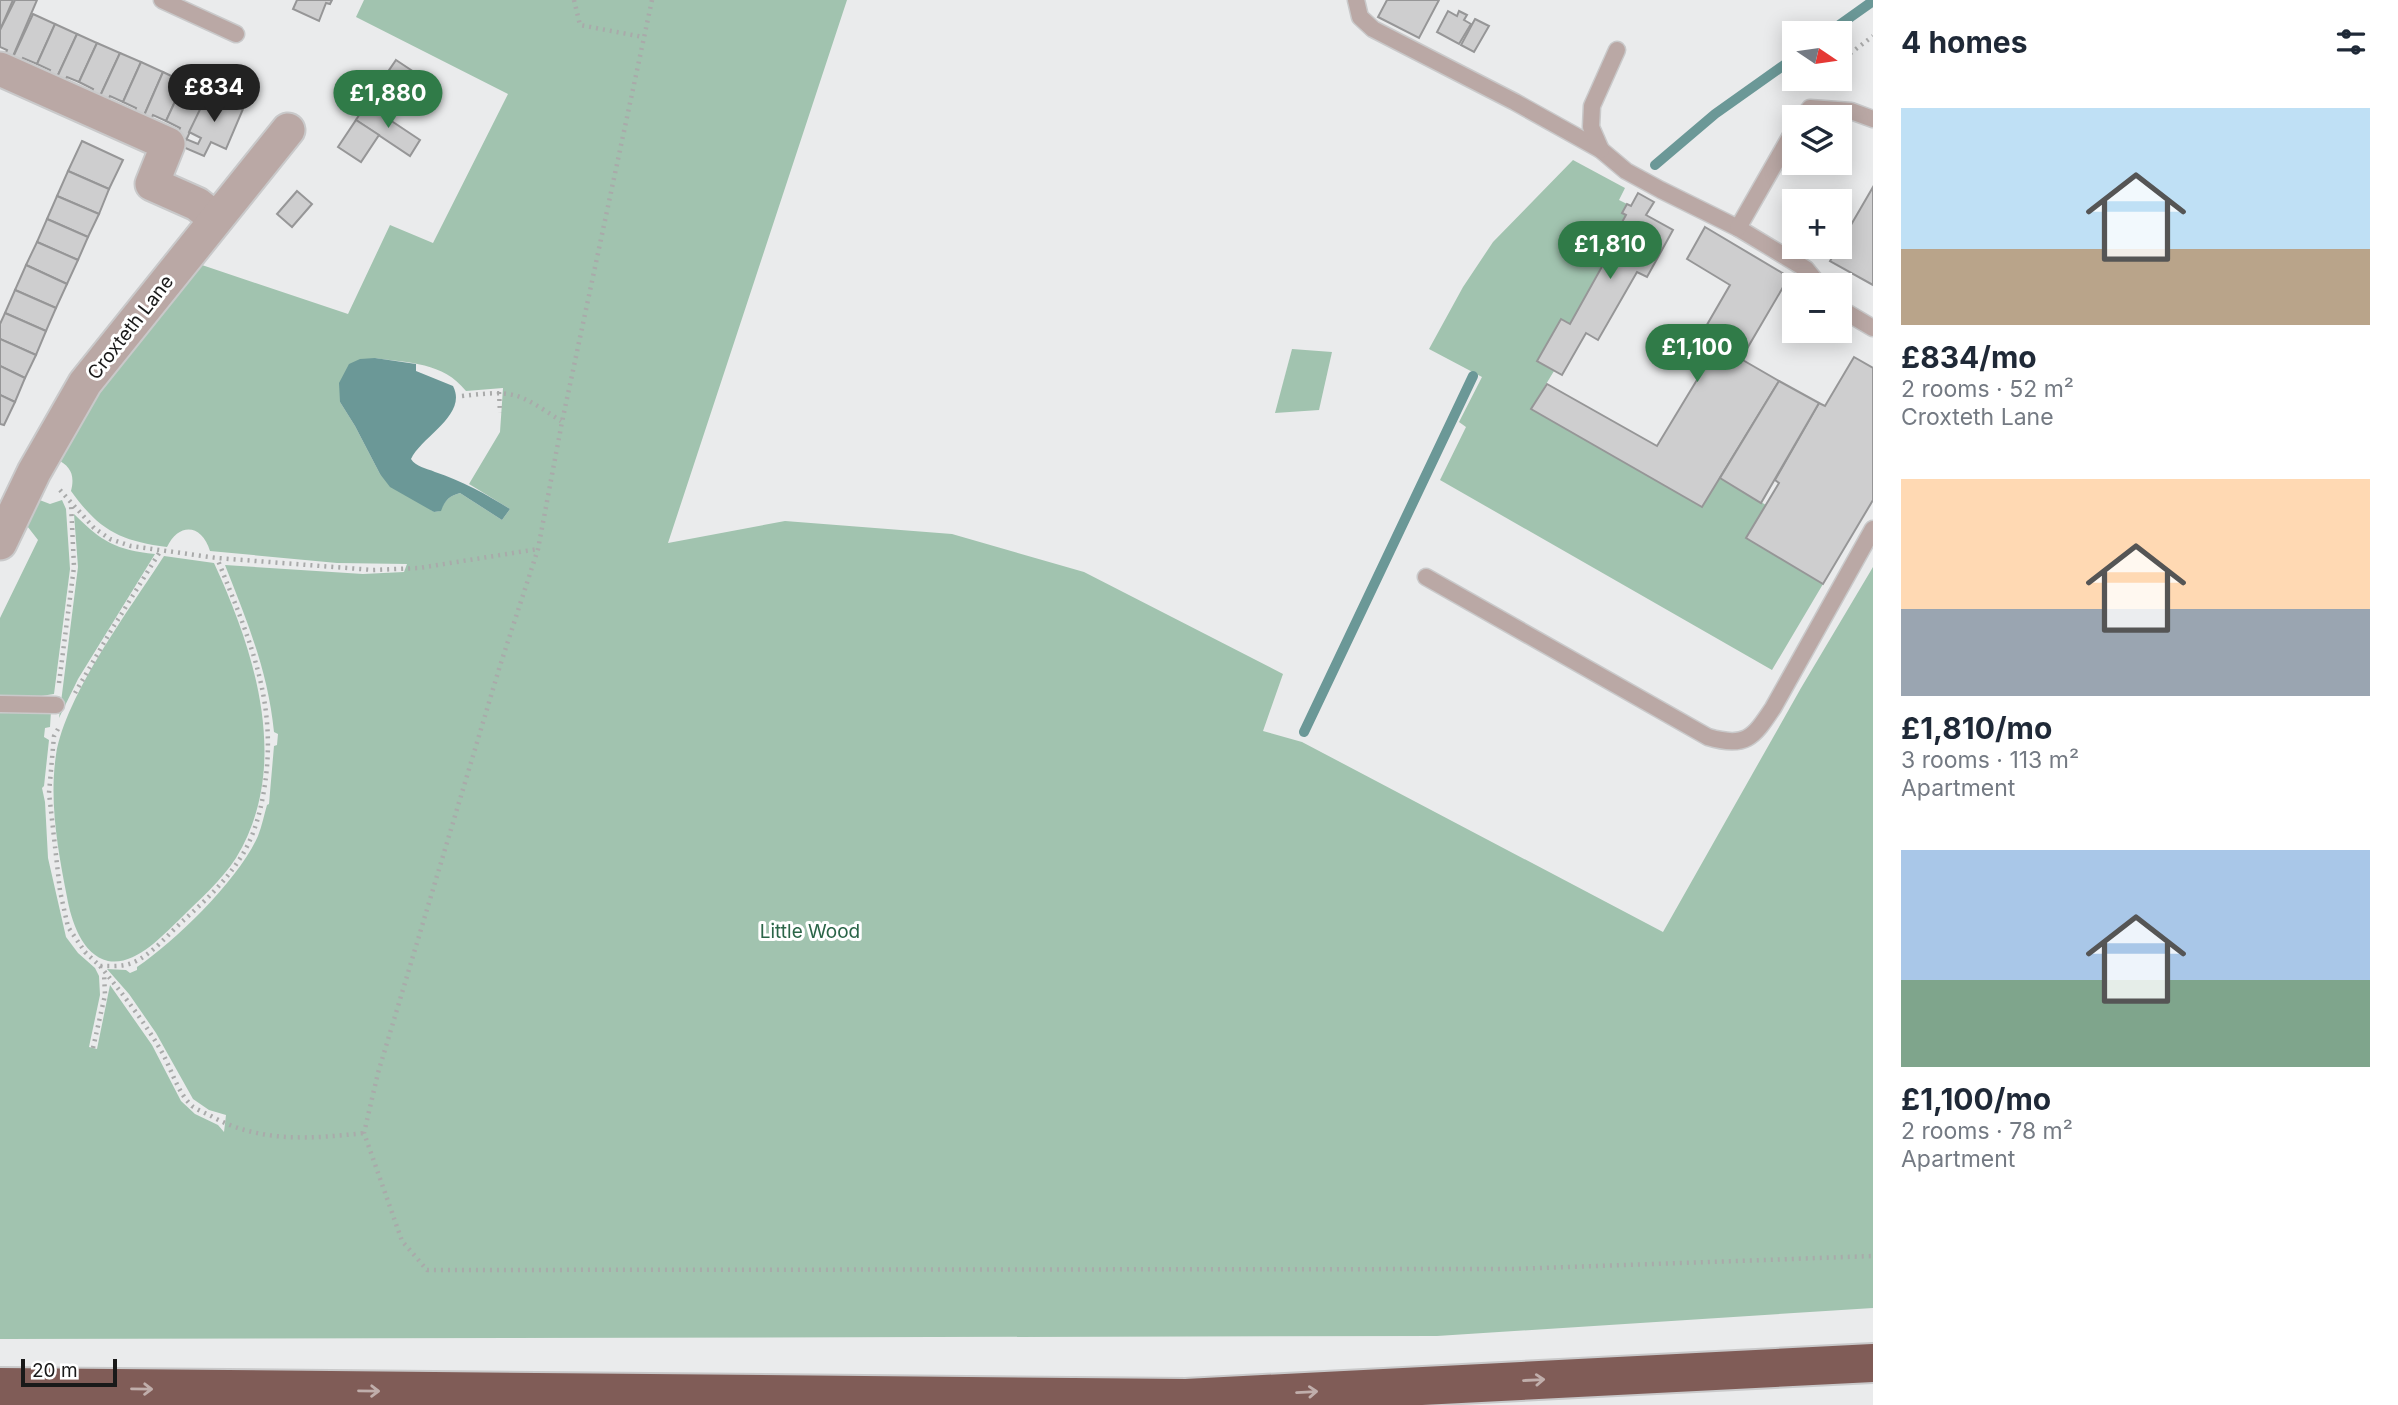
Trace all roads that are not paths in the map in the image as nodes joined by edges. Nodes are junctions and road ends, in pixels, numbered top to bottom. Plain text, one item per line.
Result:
1 (162, 0) edge
2 (1356, 0) edge
3 (236, 34) dead end
4 (1617, 50) dead end
5 (0, 69) edge
6 (1852, 111) edge
7 (1873, 119) edge
8 (288, 130) dead end
9 (1601, 150) junction
10 (1782, 151) edge
11 (216, 219) junction
12 (1738, 228) junction
13 (1810, 273) edge
14 (1852, 316) edge
15 (1873, 328) edge
16 (1873, 529) edge
17 (0, 542) edge
18 (1426, 577) dead end
19 (63, 704) road end
20 (0, 705) edge
21 (1873, 1363) edge
22 (0, 1387) edge

1 - 3 lane
2 - 9 lane
4 - 9 lane
5 - 11 street
6 - 7 lane
8 - 11 street, Croxteth Lane
9 - 12 lane
10 - 12 lane
11 - 17 street, Croxteth Lane
12 - 13 lane
14 - 15 lane
16 - 18 lane
19 - 20 lane
22 -> 21 highway

